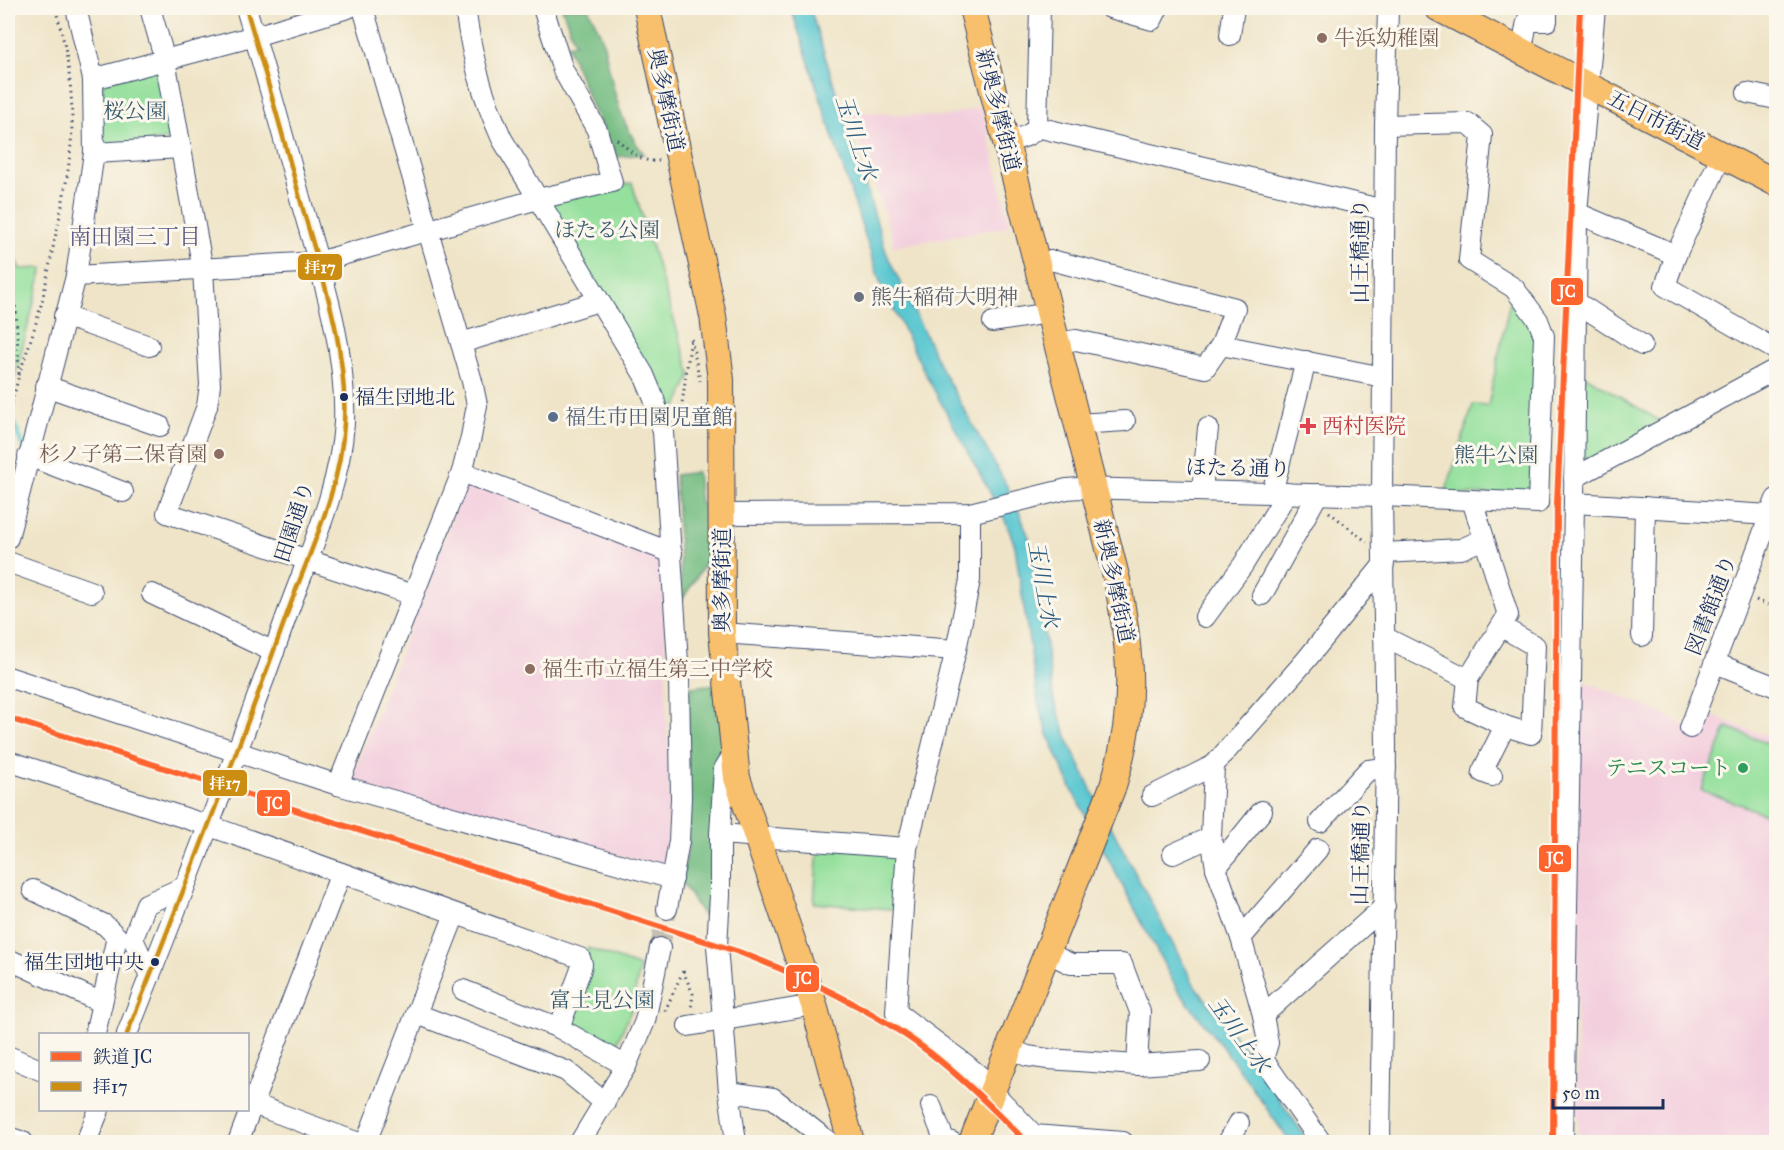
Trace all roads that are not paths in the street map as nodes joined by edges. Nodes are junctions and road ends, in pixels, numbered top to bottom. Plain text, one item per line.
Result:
1 (76, 8) edge
2 (150, 8) edge
3 (246, 8) edge
4 (348, 8) edge
5 (363, 8) edge
6 (465, 8) edge
7 (543, 8) edge
8 (647, 8) edge
9 (972, 8) edge
10 (1040, 8) edge
11 (1110, 8) edge
12 (1158, 8) edge
13 (1234, 8) edge
14 (1388, 8) edge
15 (1442, 8) edge
16 (1547, 8) edge
17 (1595, 8) edge
18 (1230, 35) dead end
19 (255, 36) junction
20 (1522, 50) junction
21 (165, 60) junction
22 (93, 79) junction
23 (1589, 85) junction
24 (1747, 93) dead end
25 (1776, 99) edge
26 (1385, 125) junction
27 (1037, 127) junction
28 (1006, 142) junction
29 (181, 148) junction
30 (94, 153) junction
31 (1722, 154) junction
32 (1776, 183) edge
33 (538, 199) junction
34 (1384, 210) junction
35 (1576, 213) junction
36 (428, 230) junction
37 (1677, 255) junction
38 (1037, 261) junction
39 (318, 262) junction
40 (203, 270) junction
41 (76, 276) junction
42 (599, 301) junction
43 (1576, 302) junction
44 (1049, 313) junction
45 (64, 316) junction
46 (993, 322) dead end
47 (461, 343) junction
48 (1057, 343) junction
49 (1221, 345) junction
50 (1642, 345) dead end
51 (149, 346) dead end
52 (1776, 350) edge
53 (1306, 361) junction
54 (1776, 369) edge
55 (1383, 376) junction
56 (46, 386) junction
57 (1125, 421) dead end
58 (1078, 424) junction
59 (160, 426) dead end
60 (1208, 428) dead end
61 (28, 456) junction
62 (462, 472) junction
63 (1574, 478) junction
64 (1094, 488) junction
65 (1202, 491) junction
66 (123, 492) dead end
67 (1280, 493) junction
68 (1382, 496) junction
69 (1315, 499) junction
70 (1472, 500) junction
71 (1574, 503) junction
72 (1645, 507) junction
73 (1774, 511) edge
74 (970, 513) junction
75 (722, 514) junction
76 (8, 538) edge
77 (1484, 539) junction
78 (672, 553) junction
79 (1384, 557) junction
80 (308, 558) junction
81 (8, 562) edge
82 (92, 592) dead end
83 (152, 594) dead end
84 (413, 595) junction
85 (1262, 595) dead end
86 (1205, 617) dead end
87 (1502, 627) junction
88 (722, 633) junction
89 (1642, 636) dead end
90 (1384, 637) junction
91 (956, 650) junction
92 (274, 652) junction
93 (1714, 663) junction
94 (8, 677) edge
95 (1468, 679) junction
96 (1776, 687) edge
97 (1505, 726) junction
98 (1690, 728) dead end
99 (236, 752) junction
100 (734, 753) junction
101 (8, 761) edge
102 (1214, 765) junction
103 (1386, 768) junction
104 (1492, 776) dead end
105 (338, 785) junction
106 (1152, 796) dead end
107 (1262, 811) dead end
108 (1320, 822) dead end
109 (207, 825) junction
110 (720, 834) junction
111 (757, 837) junction
112 (1211, 837) junction
113 (907, 848) junction
114 (1318, 849) dead end
115 (1173, 854) dead end
116 (1216, 868) junction
117 (341, 873) junction
118 (673, 879) junction
119 (184, 887) junction
120 (33, 890) dead end
121 (1385, 906) junction
122 (667, 909) tunnel mouth
123 (455, 914) junction
124 (1241, 938) junction
125 (660, 948) tunnel mouth
126 (1048, 953) junction
127 (8, 960) edge
128 (150, 976) junction
129 (463, 990) dead end
130 (102, 1003) junction
131 (814, 1005) junction
132 (417, 1014) junction
133 (1263, 1015) junction
134 (722, 1020) junction
135 (688, 1026) road end
136 (559, 1028) junction
137 (95, 1033) edge
138 (128, 1033) edge
139 (1009, 1048) junction
140 (8, 1056) edge
141 (1200, 1061) dead end
142 (1137, 1065) junction
143 (626, 1066) junction
144 (39, 1070) edge
145 (993, 1089) junction
146 (729, 1092) junction
147 (605, 1103) junction
148 (253, 1104) junction
149 (931, 1106) dead end
150 (99, 1111) edge
151 (1239, 1124) dead end
152 (8, 1137) edge
153 (23, 1143) edge
154 (86, 1143) edge
155 (238, 1143) edge
156 (356, 1143) edge
157 (366, 1143) edge
158 (580, 1143) edge
159 (736, 1143) edge
160 (829, 1143) edge
161 (851, 1143) edge
162 (952, 1143) edge
163 (972, 1143) edge
164 (1123, 1143) edge
165 (1228, 1143) edge
166 (1321, 1143) edge
167 (1380, 1143) edge
168 (1563, 1143) edge

1 - 22 street
2 - 21 street
3 - 19 street, 田園通り
4 - 19 street
5 - 36 street
6 - 33 street
7 - 33 street
8 - 75 main road, 奥多摩街道
9 - 28 main road, 新奥多摩街道
10 - 27 street
11 - 12 street
13 - 18 street
14 - 26 street, 山王橋通り
15 - 20 main road, 五日市街道
16 - 20 street
17 - 23 street
19 - 21 street
19 - 39 street, 田園通り
20 - 23 main road, 五日市街道
21 - 22 street
21 - 29 street
22 - 30 street
23 - 31 main road, 五日市街道
23 - 35 street
24 - 25 street
26 - 34 street, 山王橋通り
26 - 70 street, ほたる通り
27 - 28 street
27 - 34 street
28 - 38 main road, 新奥多摩街道
29 - 30 street
29 - 40 street
30 - 41 street
31 - 32 main road, 五日市街道
31 - 37 street
33 - 36 street
33 - 42 street
34 - 55 street, 山王橋通り
35 - 37 street
35 - 43 street
36 - 39 street
36 - 47 street
37 - 52 street
38 - 44 main road, 新奥多摩街道
38 - 49 street
39 - 40 street
39 - 80 street, 田園通り
40 - 41 street
40 - 80 street
41 - 45 street
42 - 47 street
42 - 78 street
43 - 50 street
43 - 63 street
44 - 46 street
44 - 48 main road, 新奥多摩街道
45 - 51 street
45 - 56 street
47 - 62 street
48 - 49 street
48 - 58 main road, 新奥多摩街道
49 - 53 street
53 - 55 street
53 - 67 street
54 - 63 street
55 - 68 street, 山王橋通り
56 - 59 street
56 - 61 street
57 - 58 street
58 - 64 main road, 新奥多摩街道
60 - 65 street
61 - 66 street
61 - 76 street
62 - 78 street
62 - 84 street
63 - 71 street
64 - 65 street, ほたる通り
64 - 74 street, ほたる通り
64 - 126 main road, 新奥多摩街道
65 - 67 street, ほたる通り
67 - 69 street, ほたる通り
67 - 86 street
68 - 69 street, ほたる通り
68 - 70 street, ほたる通り
68 - 79 street, 山王橋通り
69 - 85 street
70 - 77 street
71 - 72 street
71 - 168 street
72 - 73 street
72 - 89 street
73 - 93 street, 図書館通り
74 - 75 street, ほたる通り
74 - 91 street
75 - 88 main road, 奥多摩街道
77 - 79 street
77 - 87 street
78 - 118 street
79 - 90 street, 山王橋通り
79 - 102 street
80 - 84 street
80 - 92 street, 田園通り
81 - 82 street
83 - 92 street
84 - 105 street
87 - 95 street
87 - 97 street
88 - 91 street
88 - 100 main road, 奥多摩街道
90 - 95 street
90 - 103 street, 山王橋通り
91 - 113 street
92 - 99 street, 田園通り
93 - 96 street
93 - 98 street, 図書館通り
94 - 99 street
95 - 97 street
97 - 104 street
99 - 105 street
99 - 109 street, 田園通り
100 - 110 street
100 - 111 main road, 奥多摩街道
101 - 109 street
102 - 106 street
102 - 112 street
103 - 108 street
103 - 121 street, 山王橋通り
105 - 118 street
107 - 116 street
109 - 117 street
109 - 119 street, 田園通り
110 - 111 street
110 - 134 street
111 - 113 street
111 - 131 main road, 奥多摩街道
112 - 115 street
112 - 116 street
113 - 145 street
114 - 124 street
116 - 124 street
117 - 123 street
117 - 148 street
118 - 122 street
119 - 128 street, 田園通り
119 - 128 street
120 - 130 street
121 - 133 street
121 - 167 street, 山王橋通り
123 - 132 street
123 - 136 street
124 - 133 street
125 - 143 street
126 - 139 main road, 新奥多摩街道
126 - 142 street
127 - 130 street
128 - 138 street, 田園通り
129 - 136 street
130 - 137 street
131 - 134 street
131 - 161 main road, 奥多摩街道
132 - 147 street
132 - 157 street
133 - 166 street
134 - 135 street
134 - 146 street
136 - 143 street
139 - 142 street
139 - 145 main road, 新奥多摩街道
140 - 144 street
141 - 142 street
143 - 147 street
145 - 163 main road, 新奥多摩街道
145 - 164 street
146 - 159 street
146 - 160 street
147 - 158 street
148 - 155 street
148 - 156 street
149 - 162 street
150 - 154 street
151 - 165 street
152 - 153 street

